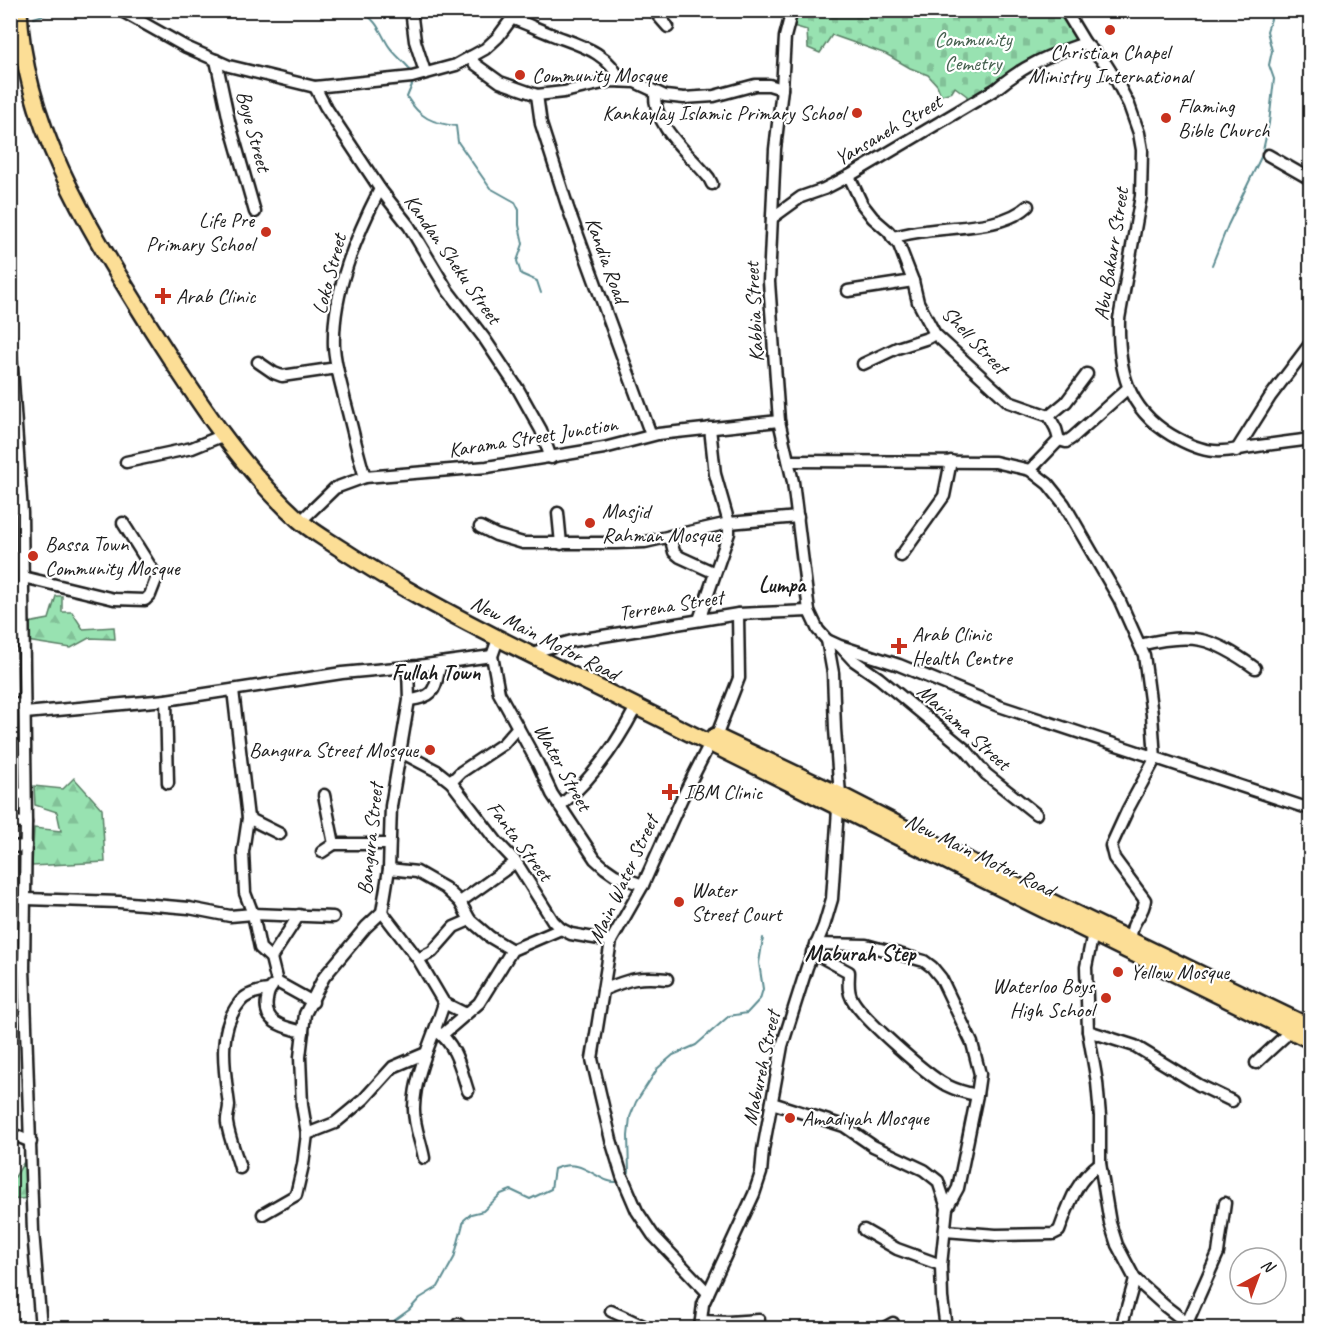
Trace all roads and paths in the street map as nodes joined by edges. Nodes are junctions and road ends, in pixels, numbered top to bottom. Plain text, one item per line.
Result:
1 (19, 10) edge
2 (26, 10) edge
3 (120, 10) edge
4 (411, 10) edge
5 (653, 10) edge
6 (792, 10) edge
7 (1065, 10) edge
8 (516, 15) edge
9 (668, 27) dead end
10 (1085, 43) junction
11 (470, 57) junction
12 (216, 60) junction
13 (425, 72) junction
14 (620, 81) junction
15 (315, 87) junction
16 (782, 89) junction
17 (655, 93) junction
18 (537, 95) junction
19 (1268, 155) dead end
20 (849, 176) junction
21 (1311, 179) edge
22 (712, 184) dead end
23 (380, 189) junction
24 (1028, 206) dead end
25 (255, 212) dead end
26 (772, 218) junction
27 (892, 237) junction
28 (913, 281) junction
29 (848, 291) dead end
30 (935, 334) junction
31 (10, 338) edge
32 (1311, 344) edge
33 (258, 362) dead end
34 (863, 364) dead end
35 (337, 368) junction
36 (1087, 374) dead end
37 (1128, 388) junction
38 (1049, 416) junction
39 (779, 421) junction
40 (710, 428) junction
41 (224, 435) junction
42 (651, 435) junction
43 (1059, 440) junction
44 (1311, 440) edge
45 (1236, 451) junction
46 (551, 458) junction
47 (789, 461) junction
48 (951, 461) junction
49 (126, 462) dead end
50 (1030, 470) junction
51 (365, 477) junction
52 (558, 513) dead end
53 (306, 516) junction
54 (798, 517) junction
55 (123, 523) dead end
56 (729, 523) junction
57 (480, 527) dead end
58 (670, 536) junction
59 (561, 544) junction
60 (901, 556) dead end
61 (715, 573) junction
62 (23, 578) junction
63 (809, 611) junction
64 (738, 614) junction
65 (699, 620) junction
66 (498, 639) junction
67 (827, 640) junction
68 (1140, 645) junction
69 (840, 646) junction
70 (540, 650) junction
71 (492, 656) junction
72 (441, 663) junction
73 (408, 667) junction
74 (1256, 668) dead end
75 (233, 690) junction
76 (166, 700) junction
77 (409, 700) junction
78 (10, 703) edge
79 (636, 707) junction
80 (25, 710) junction
81 (518, 727) junction
82 (713, 741) junction
83 (401, 752) junction
84 (1155, 759) junction
85 (451, 782) junction
86 (168, 783) dead end
87 (10, 793) edge
88 (25, 794) junction
89 (324, 795) dead end
90 (839, 802) junction
91 (560, 806) junction
92 (1311, 809) edge
93 (1036, 814) dead end
94 (248, 818) junction
95 (10, 822) edge
96 (26, 823) junction
97 (280, 834) dead end
98 (334, 844) junction
99 (389, 844) junction
100 (26, 846) junction
101 (10, 847) edge
102 (322, 852) dead end
103 (516, 862) junction
104 (389, 869) junction
105 (642, 885) junction
106 (26, 899) junction
107 (460, 902) junction
108 (382, 912) junction
109 (253, 914) junction
110 (299, 915) junction
111 (333, 917) dead end
112 (470, 920) junction
113 (1094, 928) junction
114 (561, 929) junction
115 (1131, 939) junction
116 (611, 941) junction
117 (814, 948) junction
118 (512, 950) junction
119 (271, 958) junction
120 (418, 959) junction
121 (667, 979) dead end
122 (273, 986) junction
123 (603, 990) junction
124 (313, 1002) junction
125 (444, 1003) junction
126 (466, 1014) junction
127 (1311, 1027) edge
128 (1088, 1030) junction
129 (1289, 1030) junction
130 (303, 1032) junction
131 (439, 1033) junction
132 (1311, 1040) edge
133 (426, 1053) junction
134 (1256, 1063) dead end
135 (468, 1091) dead end
136 (977, 1095) junction
137 (1232, 1101) dead end
138 (772, 1103) junction
139 (10, 1133) edge
140 (307, 1134) junction
141 (32, 1142) junction
142 (424, 1158) dead end
143 (1100, 1162) junction
144 (240, 1168) dead end
145 (1225, 1203) dead end
146 (947, 1208) junction
147 (262, 1214) dead end
148 (864, 1230) dead end
149 (945, 1232) junction
150 (941, 1265) junction
151 (1136, 1279) junction
152 (705, 1299) junction
153 (611, 1311) dead end
154 (759, 1320) dead end
155 (1187, 1323) junction
156 (700, 1325) edge
157 (41, 1329) edge
158 (648, 1329) edge
159 (691, 1329) edge
160 (946, 1329) edge
161 (1121, 1329) edge
162 (1198, 1329) edge

1 - 41 highway, New Main Motor Road
2 - 53 highway, New Main Motor Road
3 - 12 street
4 - 13 street
5 - 9 street
6 - 16 street, Kabbia Street
7 - 10 street, Abu Bakarr Street
8 - 11 street
8 - 14 street
10 - 20 street, Yansaneh Street
10 - 37 street, Abu Bakarr Street
11 - 13 street
11 - 18 street
12 - 15 street
12 - 25 street, Boye Street
13 - 15 street
14 - 17 street
14 - 18 street
15 - 23 street, Kandan Sheku Street
16 - 17 street
16 - 26 street, Kabbia Street
17 - 22 street
18 - 42 street, Kandia Road
19 - 21 street
20 - 26 street, Yansaneh Street
20 - 27 street, Shell Street
23 - 35 street, Loko Street
23 - 46 street, Kandan Sheku Street
24 - 27 street
26 - 39 street, Kabbia Street
27 - 28 street, Shell Street
28 - 29 street
28 - 30 street, Shell Street
30 - 34 street
30 - 38 street, Shell Street
31 - 62 street
32 - 45 street
33 - 35 street
35 - 51 street, Loko Street
36 - 38 street
37 - 43 street
37 - 45 street, Abu Bakarr Street
38 - 43 street
39 - 40 street, Karama Street Junction
39 - 47 street, Kabbia Street
40 - 42 street, Karama Street Junction
40 - 56 street
41 - 49 street
41 - 66 highway, New Main Motor Road
42 - 46 street, Karama Street Junction
43 - 50 street
44 - 45 street, Abu Bakarr Street
46 - 51 street, Karama Street Junction
47 - 48 street
47 - 54 street, Kabbia Street
48 - 50 street
48 - 60 street
50 - 68 street
51 - 53 street, Karama Street Junction
52 - 59 street
53 - 70 highway, New Main Motor Road
54 - 56 street
54 - 63 street, Kabbia Street
55 - 62 street
56 - 58 street
56 - 61 street
57 - 59 street
58 - 59 street
58 - 61 street
61 - 65 street
62 - 80 street
63 - 64 street, Terrena Street
63 - 67 street
64 - 65 street, Terrena Street
64 - 82 street, Main Water Street
65 - 70 street, Terrena Street
66 - 71 street
66 - 79 highway, New Main Motor Road
67 - 69 street
67 - 90 street, Mabureh Street
68 - 74 street
68 - 84 street
69 - 84 street
69 - 93 street, Mariama Street
70 - 82 highway, New Main Motor Road
71 - 72 street
71 - 81 street, Water Street
72 - 73 street
72 - 77 street
73 - 75 street
73 - 77 street, Bangura Street
75 - 76 street
75 - 94 street
76 - 80 street
76 - 86 street
77 - 83 street, Bangura Street
78 - 80 street
79 - 82 highway, New Main Motor Road
79 - 91 street
80 - 88 street
81 - 85 street
81 - 91 street, Water Street
82 - 90 highway, New Main Motor Road
82 - 105 street, Main Water Street
83 - 85 street, Fanta Street
83 - 99 street, Bangura Street
84 - 92 street
84 - 115 street
85 - 103 street, Fanta Street
87 - 88 street
88 - 96 street
89 - 98 street
90 - 113 highway, New Main Motor Road
90 - 117 street, Mabureh Street
91 - 105 street, Water Street
94 - 97 street
94 - 109 street
95 - 96 street
96 - 100 street
98 - 99 street
98 - 102 street
99 - 104 street, Bangura Street
100 - 101 street
100 - 106 street
103 - 107 street
103 - 114 street, Fanta Street
104 - 107 street
104 - 108 street, Bangura Street
105 - 116 street, Main Water Street
106 - 109 street
106 - 141 street
107 - 112 street
108 - 120 street
108 - 124 street, Bangura Street
109 - 110 street
109 - 119 street
110 - 111 street
110 - 119 street
112 - 118 street
112 - 120 street
113 - 115 highway, New Main Motor Road
113 - 128 street
113 - 129 highway, New Main Motor Road
114 - 116 street
114 - 118 street
115 - 127 highway, New Main Motor Road
116 - 123 street, Main Water Street
117 - 136 street
117 - 136 street
117 - 138 street, Mabureh Street
118 - 126 street
119 - 122 street
120 - 125 street
121 - 123 street
122 - 124 street
122 - 130 street
122 - 144 street
123 - 152 street, Main Water Street
124 - 130 street, Bangura Street
125 - 126 street
125 - 131 street
126 - 131 street
128 - 137 street
128 - 143 street
129 - 132 highway, New Main Motor Road
129 - 134 street
130 - 140 street, Bangura Street
131 - 133 street
131 - 135 street
133 - 140 street
133 - 142 street
136 - 146 street
138 - 146 street
138 - 152 street, Mabureh Street
139 - 141 street
140 - 147 street, Bangura Street
141 - 157 street
143 - 149 street
143 - 151 street
145 - 155 street
146 - 149 street
148 - 150 street
149 - 150 street
150 - 160 street
151 - 155 street
151 - 161 street
152 - 156 street, Mabureh Street
152 - 159 street
153 - 158 street
154 - 156 street
155 - 162 street

